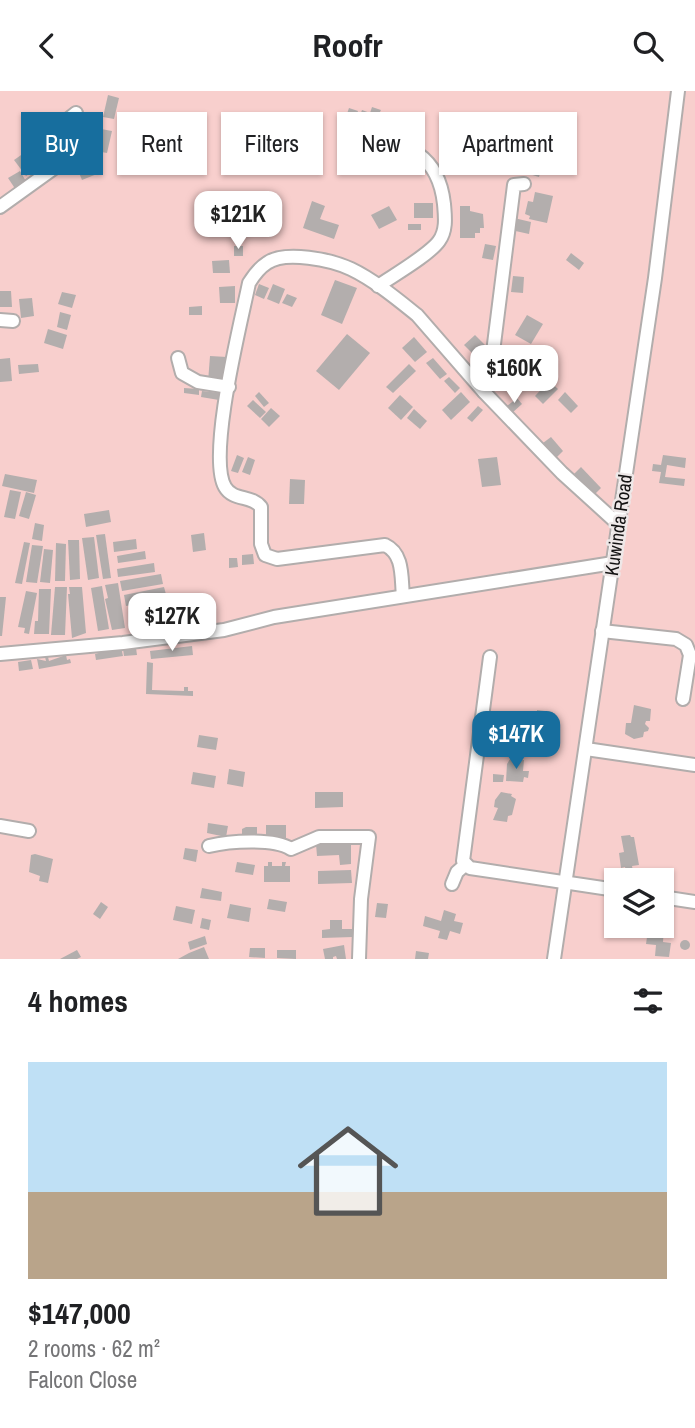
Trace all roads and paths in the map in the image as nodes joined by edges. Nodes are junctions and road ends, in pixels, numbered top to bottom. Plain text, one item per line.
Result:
1 (678, 91) edge
2 (425, 159) edge
3 (44, 175) edge
4 (524, 184) dead end
5 (0, 207) edge
6 (378, 286) junction
7 (178, 358) dead end
8 (229, 387) junction
9 (484, 392) junction
10 (617, 523) junction
11 (613, 562) junction
12 (403, 596) junction
13 (602, 631) junction
14 (0, 654) edge
15 (491, 657) dead end
16 (683, 699) dead end
17 (586, 749) junction
18 (695, 765) edge
19 (0, 826) edge
20 (29, 831) dead end
21 (209, 846) dead end
22 (465, 865) junction
23 (566, 882) junction
24 (452, 884) dead end
25 (604, 888) edge
26 (674, 899) edge
27 (695, 902) edge
28 (359, 959) edge
29 (554, 959) edge

1 - 10 street, Kuwinda Road
2 - 6 street
3 - 5 street
4 - 9 street
6 - 8 street
6 - 9 street
7 - 8 street
8 - 12 street
9 - 10 street
10 - 11 street, Kuwinda Road
11 - 12 street
11 - 13 street, Kuwinda Road
12 - 14 street
13 - 16 street
13 - 17 street, Kuwinda Road
15 - 22 street
17 - 18 street
17 - 23 street, Kuwinda Road
19 - 20 street
21 - 28 street
22 - 23 street
22 - 24 street
23 - 25 street
23 - 29 street, Kuwinda Road
26 - 27 street

